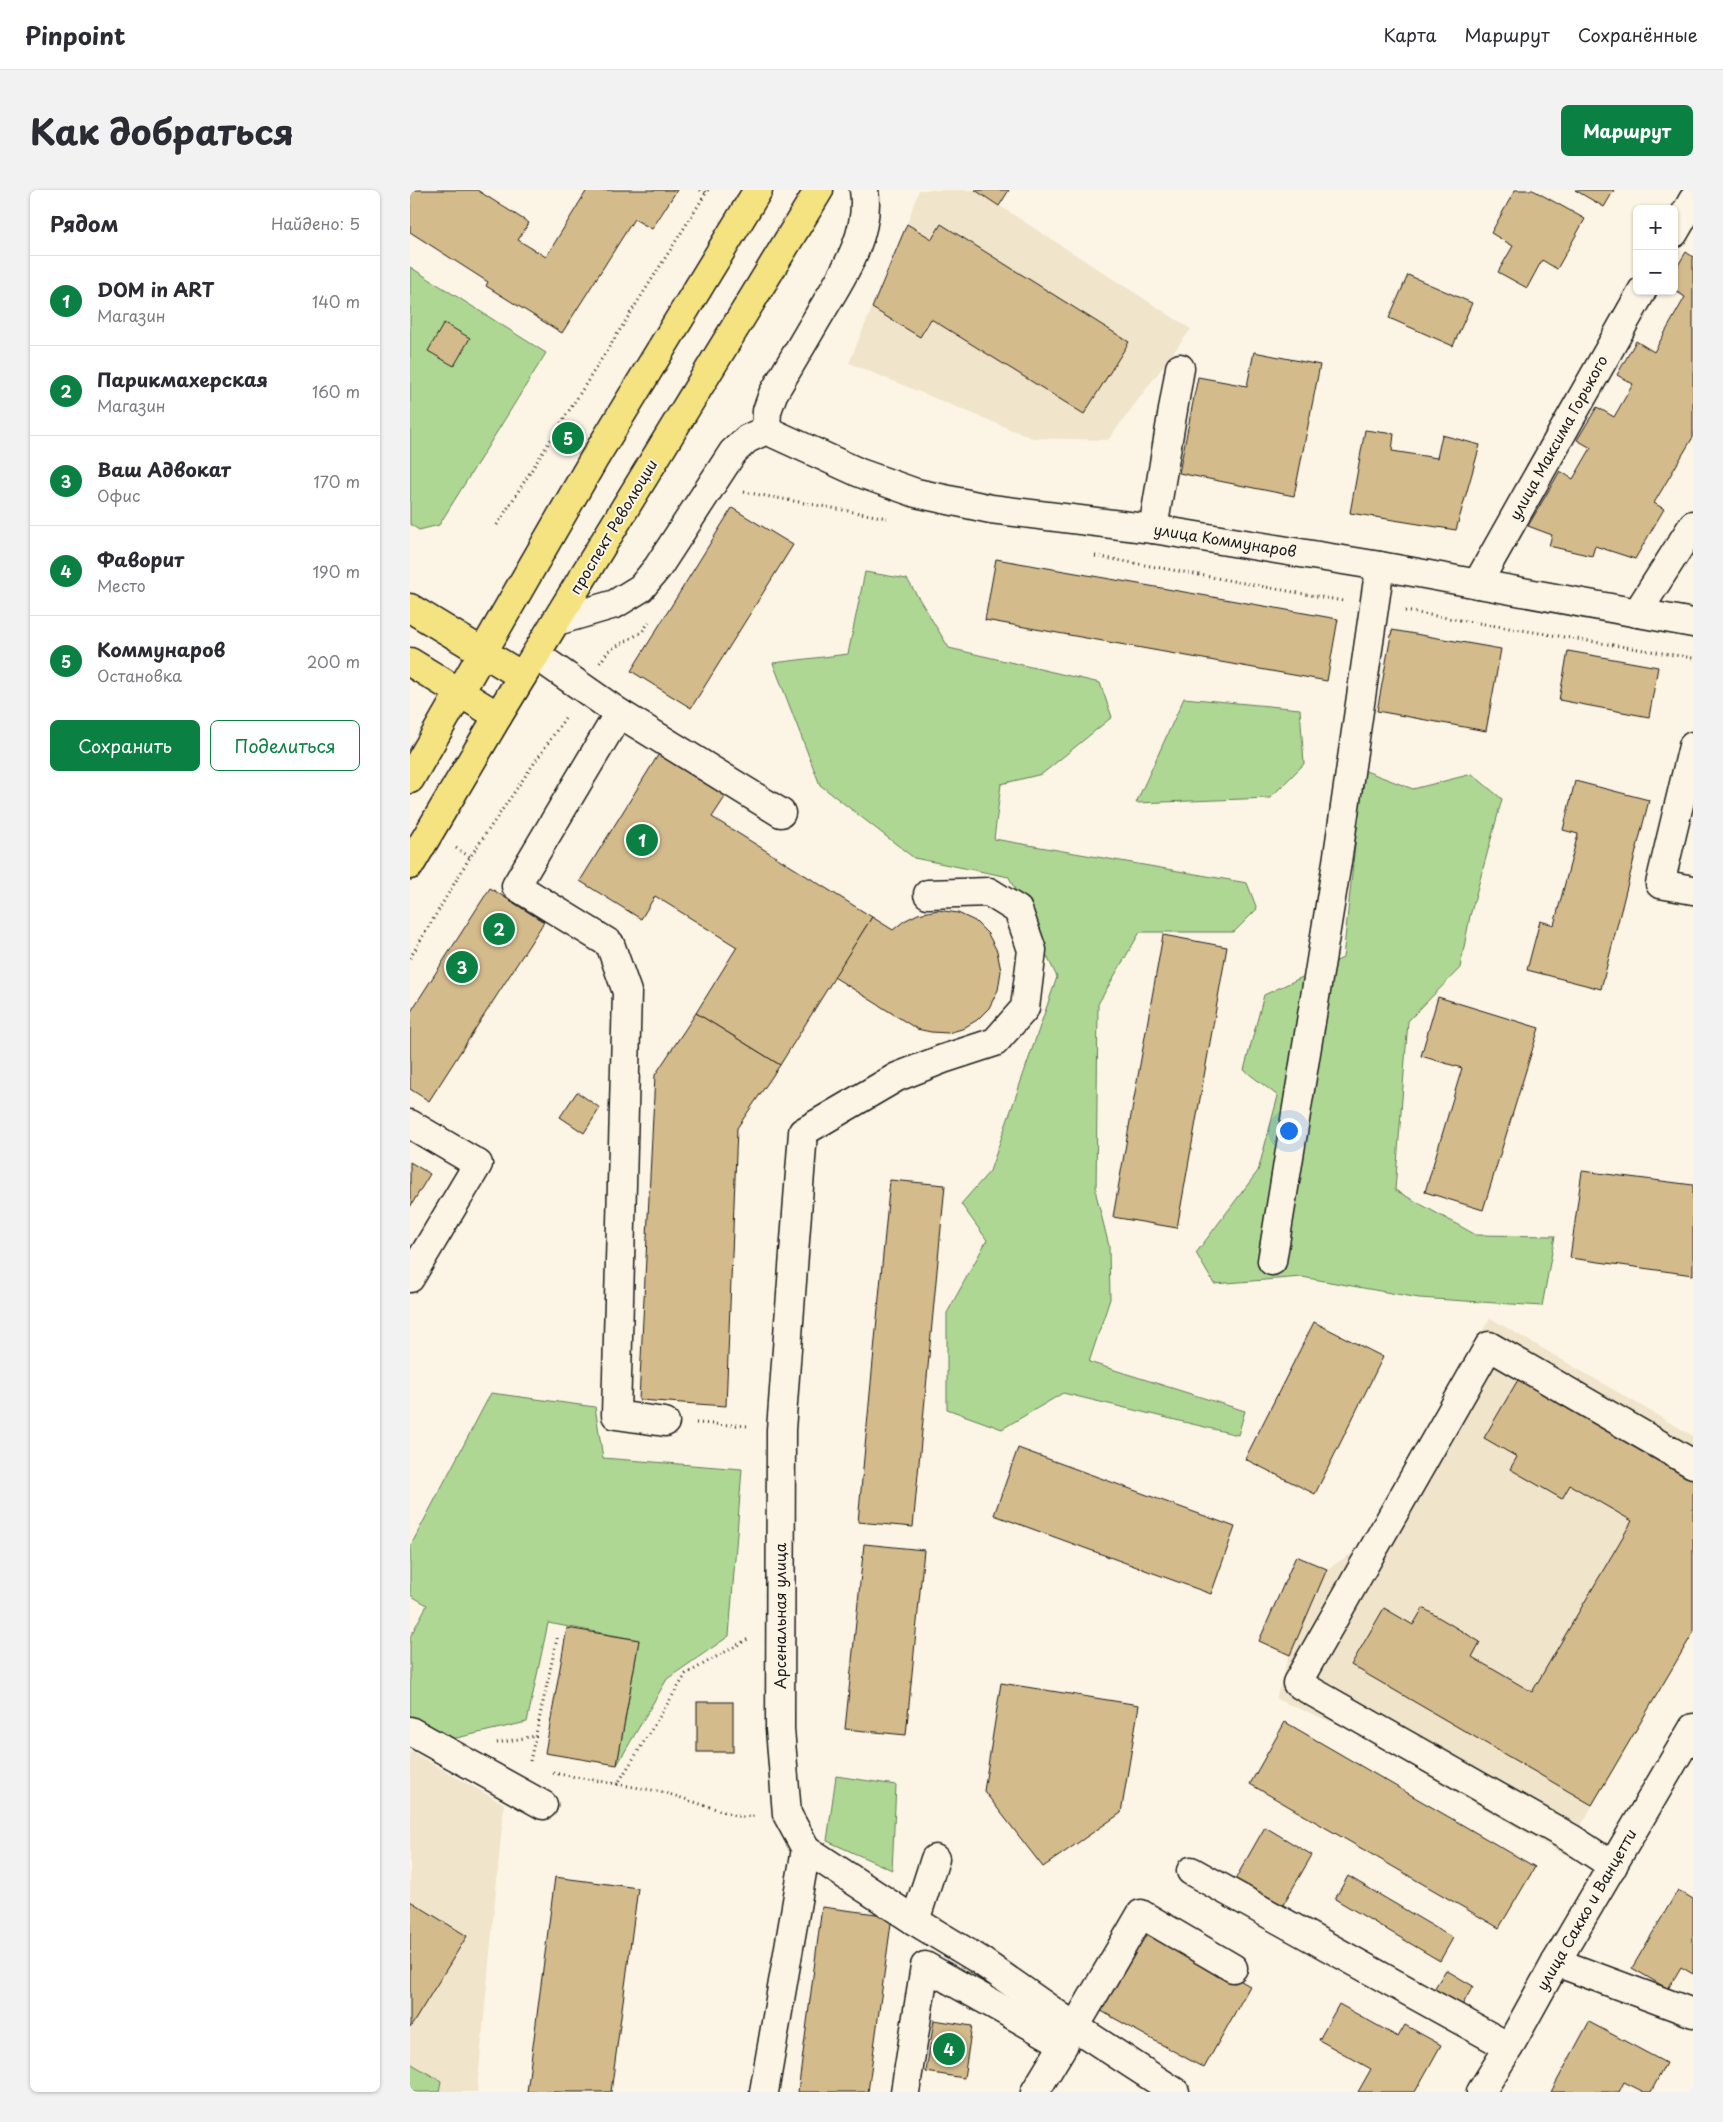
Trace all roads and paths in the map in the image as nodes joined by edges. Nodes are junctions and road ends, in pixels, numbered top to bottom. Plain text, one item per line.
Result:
1 (700, 190) edge
2 (758, 190) edge
3 (820, 190) edge
4 (864, 190) edge
5 (707, 192) edge
6 (1693, 200) edge
7 (1678, 226) edge
8 (1640, 295) edge
9 (1180, 368) dead end
10 (766, 430) junction
11 (743, 492) dead end
12 (889, 519) dead end
13 (497, 525) dead end
14 (1693, 525) edge
15 (1153, 529) junction
16 (1093, 556) dead end
17 (1380, 566) junction
18 (1477, 584) junction
19 (1374, 606) junction
20 (410, 608) edge
21 (1637, 613) junction
22 (653, 615) dead end
23 (557, 621) junction
24 (1693, 623) edge
25 (483, 651) junction
26 (1693, 658) edge
27 (410, 662) edge
28 (529, 666) junction
29 (585, 688) junction
30 (458, 693) junction
31 (619, 713) junction
32 (498, 716) junction
33 (1693, 746) edge
34 (410, 779) edge
35 (781, 813) dead end
36 (410, 865) edge
37 (1693, 890) edge
38 (928, 894) dead end
39 (410, 958) edge
40 (410, 1124) edge
41 (1272, 1261) dead end
42 (410, 1278) edge
43 (665, 1422) joint
44 (781, 1430) junction
45 (1693, 1464) edge
46 (781, 1620) junction
47 (558, 1634) dead end
48 (1693, 1729) edge
49 (410, 1731) edge
50 (529, 1767) dead end
51 (545, 1771) dead end
52 (617, 1784) junction
53 (543, 1805) dead end
54 (741, 1817) dead end
55 (806, 1849) junction
56 (935, 1859) dead end
57 (1613, 1866) junction
58 (1191, 1871) dead end
59 (914, 1921) junction
60 (978, 1959) junction
61 (1556, 1962) junction
62 (1233, 1968) dead end
63 (977, 1995) junction
64 (1693, 2013) edge
65 (1075, 2026) junction
66 (1509, 2047) junction
67 (764, 2092) edge
68 (905, 2092) edge
69 (1035, 2092) edge
70 (1175, 2092) edge
71 (1481, 2092) edge

1 - 5 path
2 - 25 main road
3 - 23 main road, проспект Революции
4 - 10 street
5 - 13 path
6 - 7 street
8 - 18 street, улица Максима Горького
9 - 15 street
10 - 15 street, улица Коммунаров
10 - 23 street
11 - 12 path
14 - 21 street
15 - 17 street, улица Коммунаров
16 - 19 path
17 - 18 street, улица Коммунаров
17 - 19 street
18 - 21 street, улица Коммунаров
19 - 26 path
19 - 41 street
20 - 25 main road
21 - 24 street, улица Коммунаров
22 - 29 path
23 - 28 main road, проспект Революции
25 - 28 main road
25 - 30 main road
27 - 30 main road
28 - 29 street
28 - 32 main road, проспект Революции
29 - 31 street
29 - 39 path
30 - 32 main road
30 - 34 main road
31 - 35 street
31 - 43 street
32 - 36 main road, проспект Революции
33 - 37 street
38 - 44 street, Арсенальная улица
40 - 42 street
43 - 44 path
44 - 46 street, Арсенальная улица
45 - 57 street
46 - 52 path
46 - 55 street, Арсенальная улица
47 - 50 path
48 - 57 street, улица Сакко и Ванцетти
49 - 53 street
51 - 52 path
52 - 54 path
55 - 59 street
55 - 67 street
56 - 59 street
57 - 61 street, улица Сакко и Ванцетти
58 - 66 street
59 - 60 street
60 - 63 street
60 - 65 street
61 - 64 street
61 - 66 street, улица Сакко и Ванцетти
62 - 65 street
63 - 68 street
63 - 69 street
65 - 70 street
66 - 71 street, улица Сакко и Ванцетти

